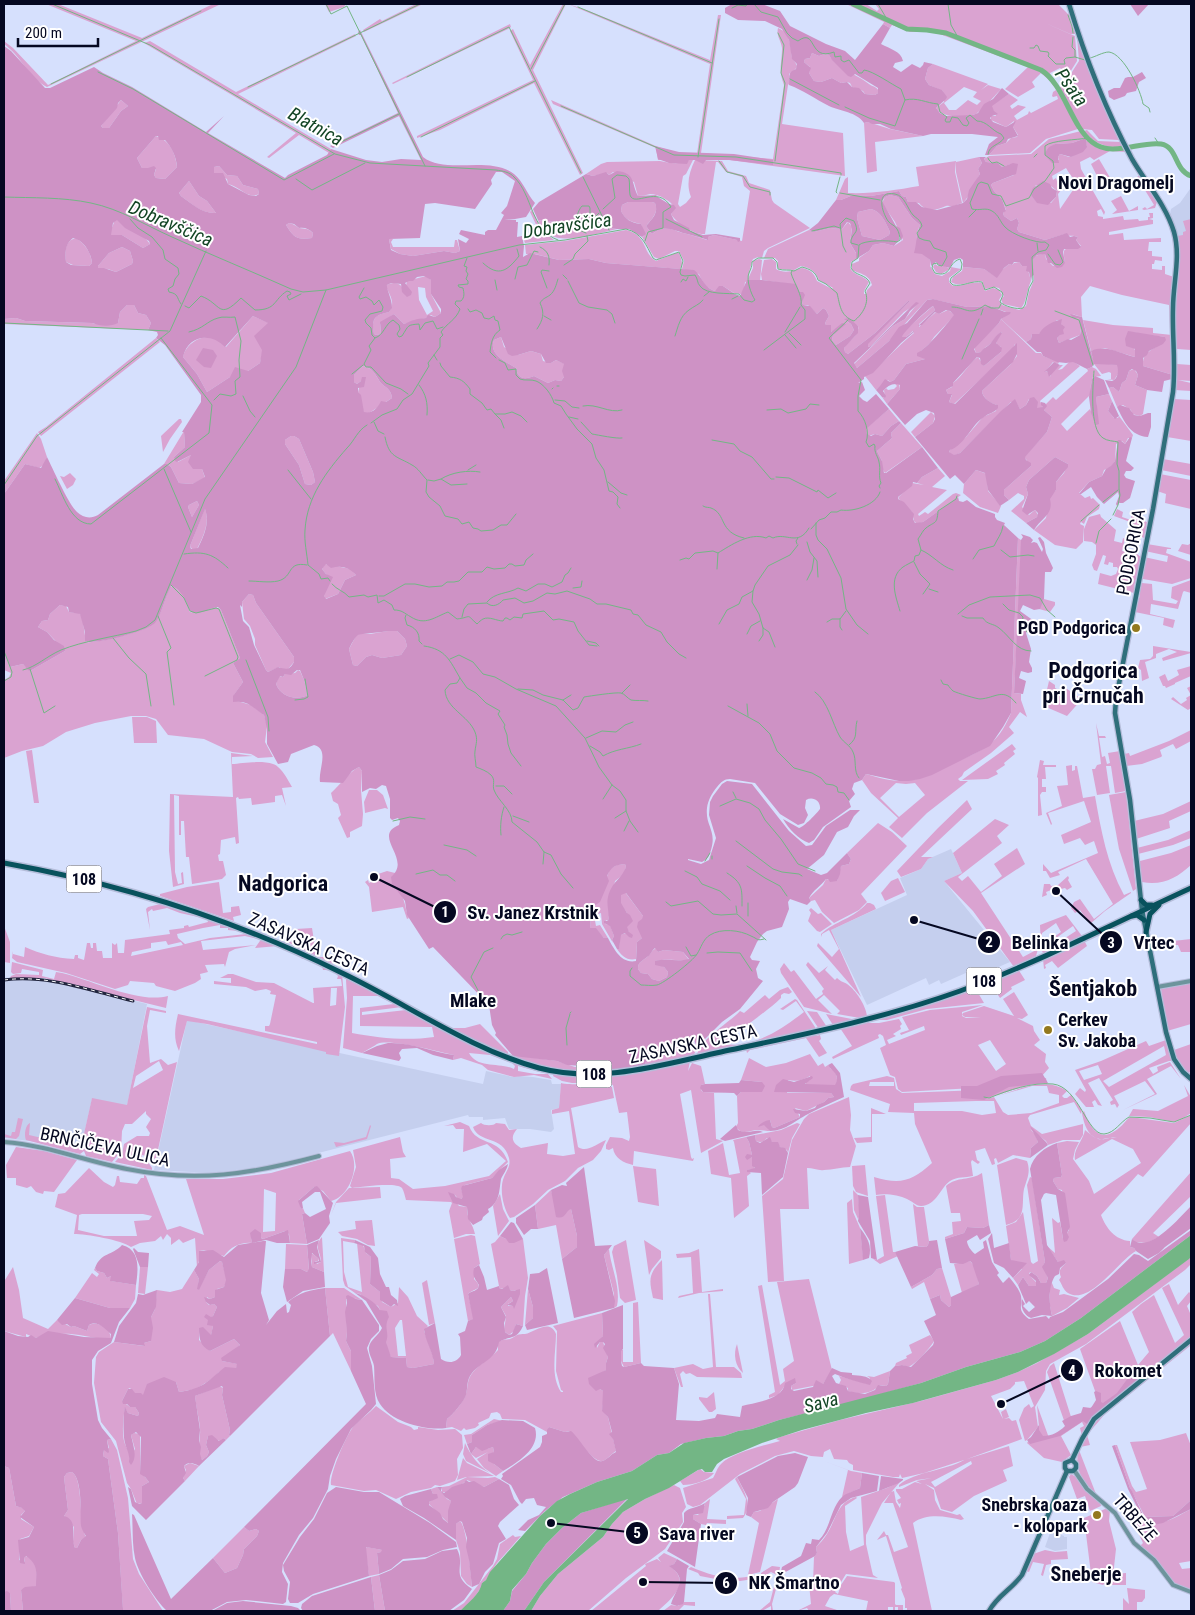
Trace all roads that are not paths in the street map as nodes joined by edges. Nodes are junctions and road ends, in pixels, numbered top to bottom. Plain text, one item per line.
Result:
1 (1069, 4) edge
2 (4, 863) edge
3 (1191, 888) edge
4 (1141, 900) junction
5 (1162, 901) junction
6 (1155, 904) junction
7 (1142, 910) junction
8 (1127, 917) junction
9 (1144, 920) junction
10 (1146, 932) junction
11 (1191, 981) edge
12 (1157, 988) junction
13 (1191, 1079) edge
14 (4, 1142) edge
15 (319, 1156) dead end
16 (1191, 1340) edge
17 (1072, 1460) junction
18 (1074, 1470) junction
19 (1067, 1471) junction
20 (1191, 1592) edge
21 (989, 1611) edge

1 - 4 main road, PODGORICA
2 - 8 main road, ZASAVSKA CESTA / 108
3 - 5 main road, ZASAVSKA CESTA / 108
4 - 6 main road
4 - 7 main road, PODGORICA
5 - 6 main road, ZASAVSKA CESTA / 108
5 - 10 main road
6 - 7 main road, ZASAVSKA CESTA / 108
7 - 8 main road, ZASAVSKA CESTA / 108
7 - 9 main road, PODGORICA
8 - 9 main road
9 - 10 main road, PODGORICA
10 - 12 main road, PODGORICA
11 - 12 street
12 - 13 main road
14 - 15 street, BRNČIČEVA ULICA
16 - 17 main road
17 - 18 main road
17 - 19 main road
18 - 19 main road
18 - 20 street, TRBEŽE
19 - 21 main road

